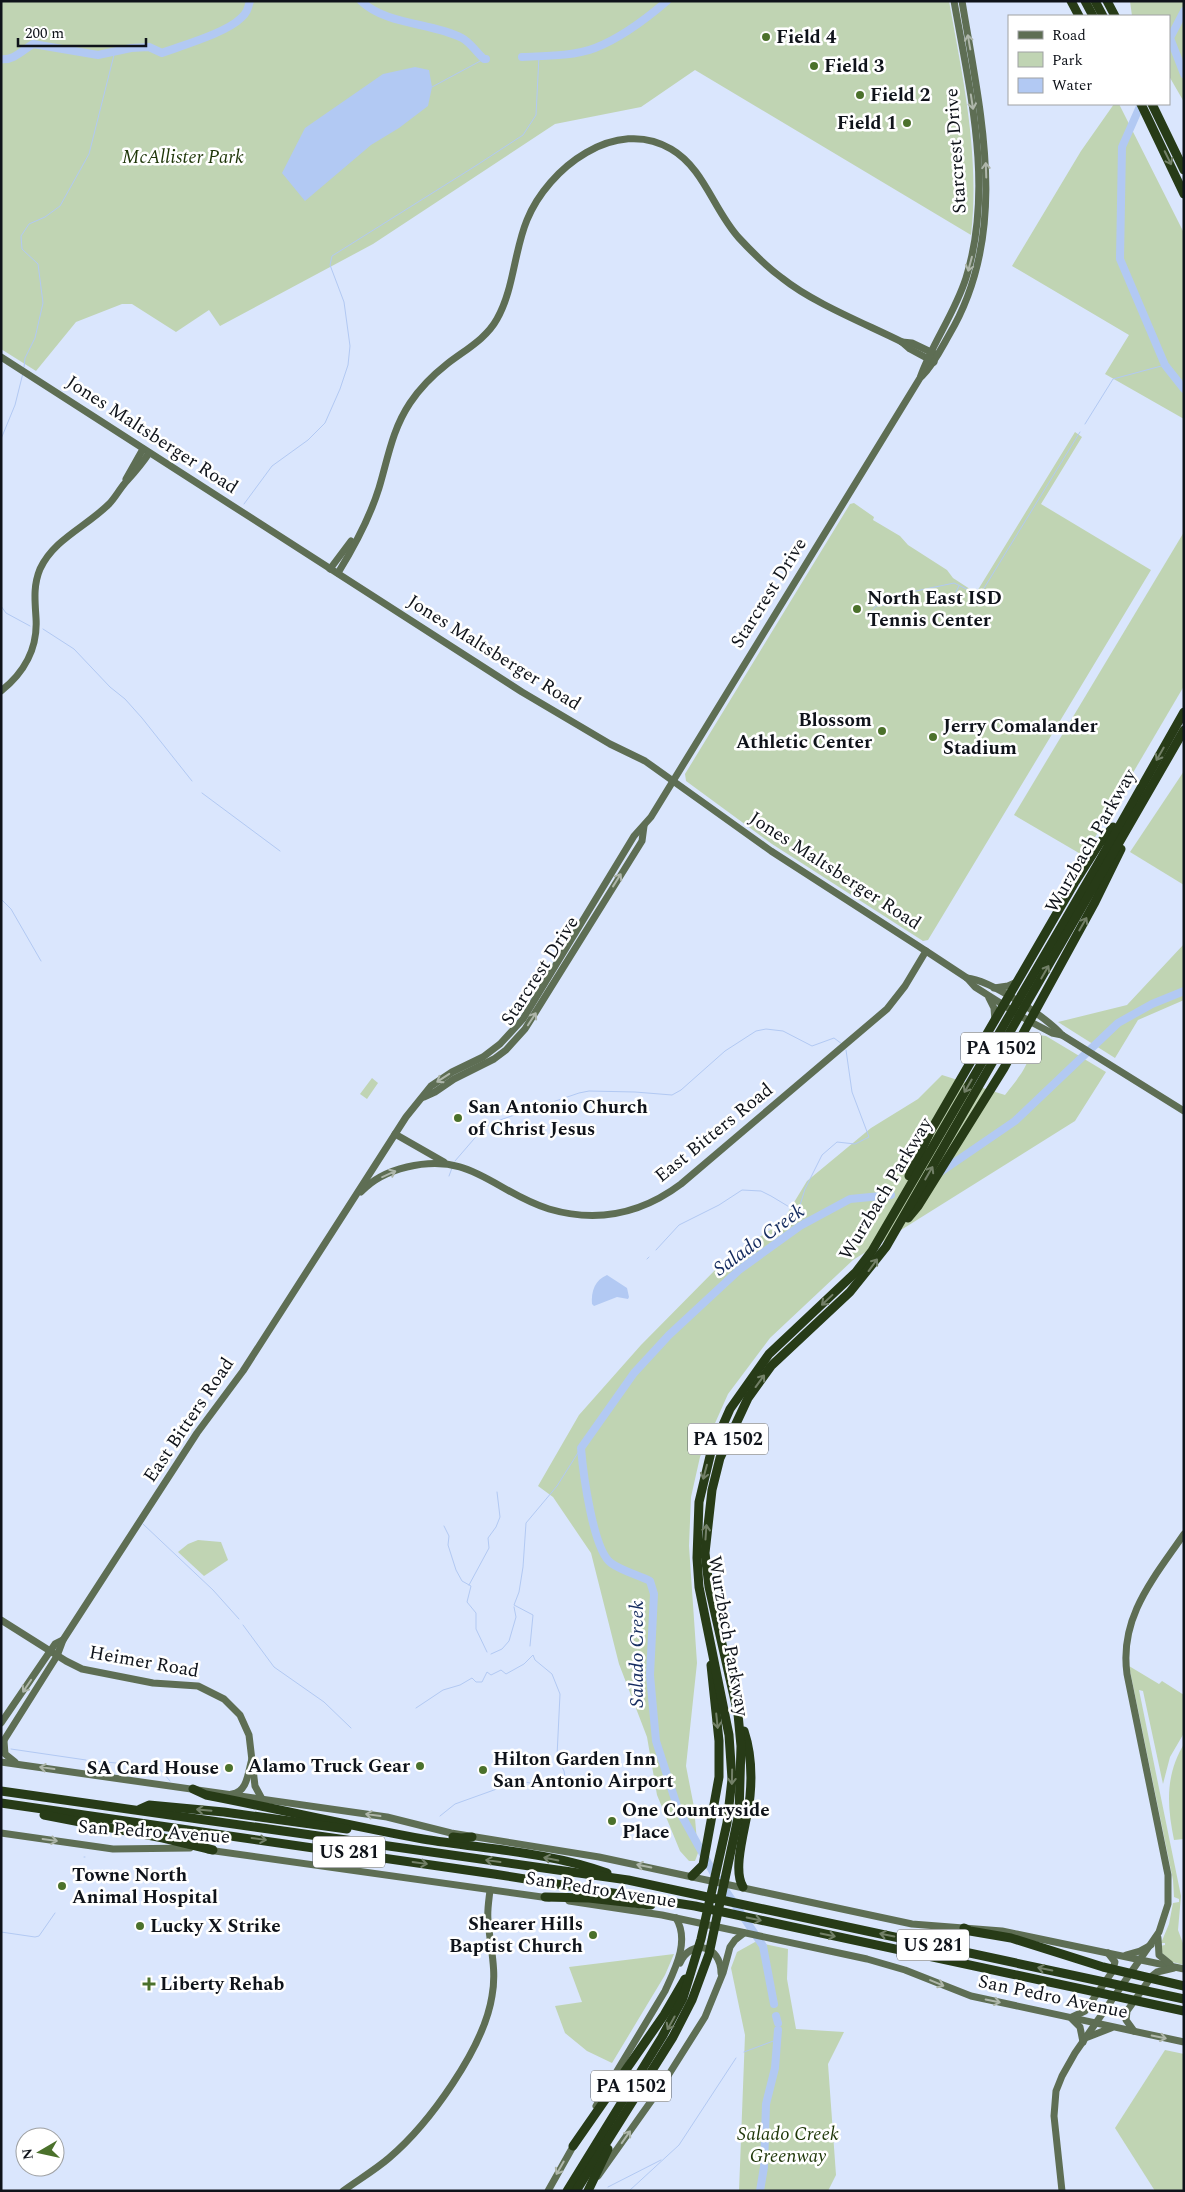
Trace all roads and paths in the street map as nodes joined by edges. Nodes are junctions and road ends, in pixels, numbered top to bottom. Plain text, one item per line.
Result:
1 (956, 1) edge
2 (962, 1) edge
3 (1071, 1) edge
4 (1085, 1) edge
5 (1095, 1) edge
6 (1107, 1) edge
7 (1078, 15) edge
8 (1092, 15) edge
9 (1102, 15) edge
10 (1114, 15) edge
11 (964, 16) junction
12 (1141, 105) edge
13 (1154, 108) edge
14 (1184, 170) edge
15 (978, 188) junction
16 (1184, 194) edge
17 (985, 218) junction
18 (933, 357) junction
19 (4, 359) edge
20 (146, 451) junction
21 (360, 531) junction
22 (330, 569) junction
23 (338, 573) junction
24 (1, 691) edge
25 (1184, 712) edge
26 (1184, 730) edge
27 (673, 780) junction
28 (1133, 810) junction
29 (1102, 864) junction
30 (926, 951) junction
31 (967, 978) junction
32 (1018, 982) junction
33 (994, 988) junction
34 (988, 995) junction
35 (1010, 997) junction
36 (1042, 997) junction
37 (1004, 1006) junction
38 (1031, 1017) junction
39 (1046, 1020) junction
40 (995, 1022) junction
41 (1043, 1028) junction
42 (1062, 1035) junction
43 (1020, 1037) junction
44 (1184, 1111) edge
45 (395, 1134) junction
46 (444, 1163) junction
47 (340, 1217) junction
48 (891, 1217) junction
49 (896, 1231) junction
50 (1184, 1534) edge
51 (1, 1620) edge
52 (54, 1654) junction
53 (715, 1675) junction
54 (738, 1714) junction
55 (1, 1723) edge
56 (2, 1743) edge
57 (252, 1758) junction
58 (1, 1762) edge
59 (17, 1764) junction
60 (1, 1767) edge
61 (193, 1789) junction
62 (1, 1791) edge
63 (231, 1794) junction
64 (262, 1799) junction
65 (2, 1803) edge
66 (137, 1810) junction
67 (1, 1833) edge
68 (472, 1836) junction
69 (213, 1850) junction
70 (692, 1876) junction
71 (628, 1880) junction
72 (743, 1887) junction
73 (490, 1890) junction
74 (545, 1898) junction
75 (695, 1906) junction
76 (676, 1918) junction
77 (964, 1928) junction
78 (1159, 1932) junction
79 (744, 1933) junction
80 (1153, 1943) junction
81 (1108, 1953) junction
82 (1120, 1956) junction
83 (1142, 1960) junction
84 (1180, 1969) edge
85 (673, 1975) junction
86 (688, 1978) junction
87 (721, 1978) junction
88 (1184, 1986) edge
89 (1184, 1999) edge
90 (1184, 2011) edge
91 (1070, 2018) junction
92 (1096, 2023) junction
93 (1117, 2028) junction
94 (1135, 2032) junction
95 (1084, 2040) junction
96 (1184, 2042) edge
97 (623, 2117) junction
98 (573, 2146) junction
99 (343, 2191) edge
100 (548, 2191) edge
101 (567, 2191) edge
102 (576, 2191) edge
103 (588, 2191) edge
104 (1062, 2191) edge

1 - 11 main road
1 -> 15 main road, Starcrest Drive
2 - 11 main road, Starcrest Drive
3 - 7 highway
4 - 8 highway
5 - 9 highway
6 - 10 highway
17 -> 11 main road, Starcrest Drive
12 -> 16 highway
13 - 14 highway
15 - 17 main road
15 -> 18 main road, Starcrest Drive
17 - 18 main road, Starcrest Drive
18 - 21 main road
18 - 27 main road, Starcrest Drive
19 - 20 main road, Jones Maltsberger Road
20 - 22 main road, Jones Maltsberger Road
20 - 24 main road
21 - 22 main road
21 - 23 main road
22 - 23 main road, Jones Maltsberger Road
23 - 27 main road, Jones Maltsberger Road
25 -> 28 highway, Wurzbach Parkway / PA 1502
26 - 28 highway, Wurzbach Parkway / PA 1502
27 - 30 main road, Jones Maltsberger Road
27 - 45 main road, Starcrest Drive
28 - 29 highway, Wurzbach Parkway / PA 1502
28 - 32 highway
36 -> 28 highway
29 -> 48 highway, Wurzbach Parkway / PA 1502
49 -> 29 highway, Wurzbach Parkway / PA 1502
30 - 31 main road, Jones Maltsberger Road
30 - 46 main road, East Bitters Road
31 - 33 main road, Jones Maltsberger Road
31 - 34 main road, Jones Maltsberger Road
32 - 33 main road
32 - 35 highway
32 - 36 highway
33 - 35 main road, Jones Maltsberger Road
34 - 37 main road, Jones Maltsberger Road
34 - 40 main road
35 - 37 highway
35 - 38 main road, Jones Maltsberger Road
36 - 38 highway
36 - 39 main road
37 - 38 main road, Jones Maltsberger Road
37 - 40 highway
38 - 39 main road, Jones Maltsberger Road
38 - 41 main road, Jones Maltsberger Road
38 - 43 highway
39 - 42 main road, Jones Maltsberger Road
40 - 48 highway
41 - 42 main road, Jones Maltsberger Road
41 - 43 main road
42 - 44 main road, Jones Maltsberger Road
43 - 49 highway
45 - 46 main road
45 - 47 main road, Starcrest Drive
47 -> 46 main road
47 - 52 main road, East Bitters Road
48 -> 53 highway, Wurzbach Parkway / PA 1502
54 -> 49 highway, Wurzbach Parkway / PA 1502
50 - 78 main road
51 - 52 main road, Heimer Road
52 -> 55 main road, East Bitters Road
52 - 56 main road, East Bitters Road
52 - 57 main road, Heimer Road
53 -> 70 highway
53 -> 86 highway, Wurzbach Parkway / PA 1502
54 - 72 highway
54 - 97 highway, Wurzbach Parkway / PA 1502
56 - 59 main road
57 - 63 main road, Heimer Road
57 - 64 main road, Heimer Road
58 - 59 main road, San Pedro Avenue
59 - 60 main road
61 -> 59 main road, San Pedro Avenue
61 - 63 main road, San Pedro Avenue
71 -> 61 highway
62 - 66 highway, US 281
63 - 64 main road, San Pedro Avenue
68 -> 64 main road, San Pedro Avenue
65 - 69 highway
65 -> 75 highway, US 281
68 -> 66 highway
71 -> 66 highway, US 281
67 -> 69 main road, San Pedro Avenue
70 -> 68 main road, San Pedro Avenue
69 - 73 main road, San Pedro Avenue
70 - 72 main road, San Pedro Avenue
89 -> 71 highway, US 281
72 - 77 main road, San Pedro Avenue
73 - 74 main road, San Pedro Avenue
73 - 99 main road
74 - 75 highway
74 - 76 main road, San Pedro Avenue
75 -> 90 highway, US 281
76 - 79 main road, San Pedro Avenue
76 - 85 main road
77 - 81 main road, San Pedro Avenue
77 - 88 highway
78 - 80 main road
78 - 84 main road
79 - 87 main road
79 -> 91 main road, San Pedro Avenue
80 - 82 main road
80 - 83 main road
81 - 82 main road, San Pedro Avenue
81 - 91 main road
82 - 83 main road, San Pedro Avenue
83 - 84 main road, San Pedro Avenue
83 - 92 main road
84 - 94 main road
85 - 87 main road
85 - 98 main road
86 - 98 highway
86 -> 101 highway, Wurzbach Parkway / PA 1502
103 -> 87 main road
91 - 92 main road, San Pedro Avenue
91 - 95 main road
92 - 93 main road, San Pedro Avenue
92 - 95 main road
93 - 94 main road, San Pedro Avenue
93 - 95 main road
94 -> 96 main road, San Pedro Avenue
95 - 104 main road
97 - 102 highway, Wurzbach Parkway / PA 1502
97 - 103 highway
98 -> 100 main road

